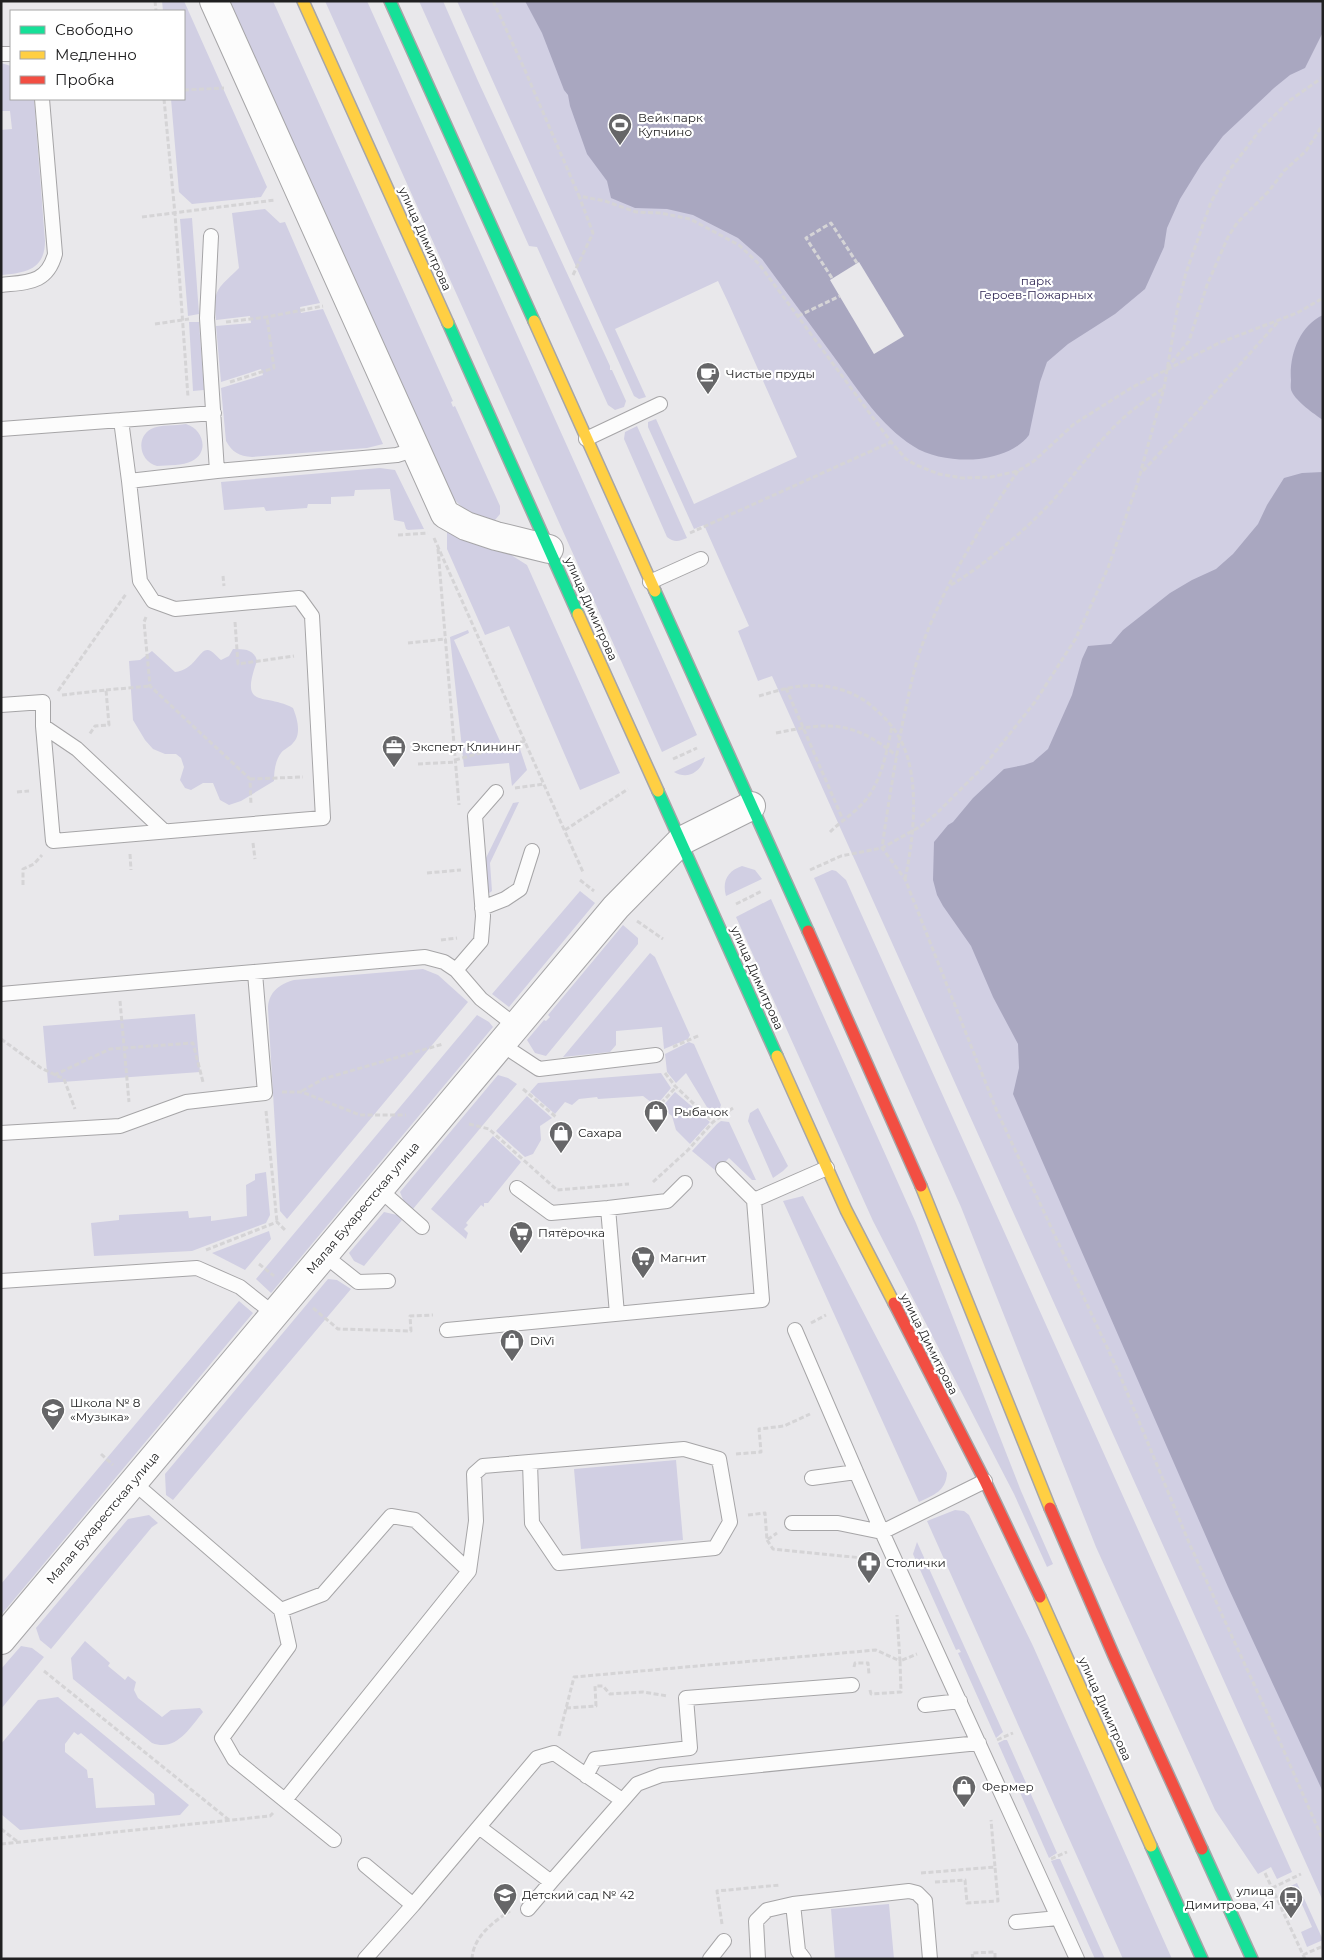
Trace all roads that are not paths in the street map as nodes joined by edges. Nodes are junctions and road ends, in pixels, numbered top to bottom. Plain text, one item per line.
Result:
1 (214, 1) edge
2 (303, 1) edge
3 (390, 1) edge
4 (42, 100) edge
5 (211, 236) dead end
6 (1, 285) edge
7 (660, 404) dead end
8 (214, 413) junction
9 (121, 420) junction
10 (1, 429) edge
11 (586, 438) junction
12 (416, 449) junction
13 (217, 471) junction
14 (129, 481) junction
15 (549, 549) junction
16 (700, 559) dead end
17 (650, 582) junction
18 (1, 705) edge
19 (43, 726) junction
20 (496, 792) dead end
21 (751, 806) junction
22 (164, 832) junction
23 (681, 841) junction
24 (532, 851) dead end
25 (482, 908) junction
26 (456, 970) junction
27 (255, 973) junction
28 (1, 994) edge
29 (508, 1035) junction
30 (656, 1055) road end
31 (1, 1133) edge
32 (827, 1168) junction
33 (724, 1169) dead end
34 (686, 1183) dead end
35 (517, 1188) dead end
36 (379, 1190) junction
37 (754, 1200) junction
38 (608, 1208) junction
39 (422, 1227) dead end
40 (324, 1255) junction
41 (1, 1282) edge
42 (388, 1282) dead end
43 (274, 1314) junction
44 (617, 1314) junction
45 (447, 1330) dead end
46 (795, 1330) dead end
47 (530, 1463) junction
48 (856, 1472) junction
49 (812, 1478) dead end
50 (985, 1481) junction
51 (133, 1482) junction
52 (792, 1523) dead end
53 (882, 1532) junction
54 (469, 1571) junction
55 (281, 1610) junction
56 (1, 1640) edge
57 (852, 1685) dead end
58 (960, 1702) junction
59 (925, 1705) dead end
60 (979, 1743) junction
61 (586, 1776) junction
62 (285, 1800) junction
63 (622, 1800) junction
64 (479, 1827) junction
65 (334, 1840) dead end
66 (365, 1865) dead end
67 (551, 1882) junction
68 (793, 1904) junction
69 (413, 1905) junction
70 (528, 1909) road end
71 (1058, 1918) junction
72 (1016, 1922) dead end
73 (724, 1941) road end
74 (365, 1959) edge
75 (710, 1959) edge
76 (758, 1959) edge
77 (804, 1959) edge
78 (930, 1959) edge
79 (1077, 1959) edge
80 (1202, 1959) edge
81 (1252, 1959) edge

1 - 12 street
2 - 15 street, улица Димитрова
3 - 11 street
4 - 6 lane
5 - 8 lane
7 - 11 lane
8 - 9 lane
8 - 13 lane
9 - 10 lane
9 - 14 lane
11 - 17 street
12 - 13 lane
12 - 15 street
13 - 14 lane
14 - 22 lane
15 - 23 street, улица Димитрова
16 - 17 lane
17 - 21 street
18 - 19 lane
19 - 22 lane
19 - 22 lane
20 - 25 lane
21 - 23 street, Малая Бухарестская улица
21 - 81 street
23 - 29 street, Малая Бухарестская улица
23 - 32 street, улица Димитрова
24 - 25 lane
25 - 26 lane
26 - 27 lane
26 - 29 lane
27 - 28 lane
27 - 31 lane
29 - 30 lane
29 - 36 street, Малая Бухарестская улица
32 - 37 lane
32 - 50 street, улица Димитрова
33 - 37 lane
34 - 38 lane
35 - 38 lane
36 - 39 lane
36 - 40 street, Малая Бухарестская улица
37 - 44 lane
38 - 44 lane
40 - 42 lane
40 - 43 street, Малая Бухарестская улица
41 - 43 lane
43 - 51 street, Малая Бухарестская улица
44 - 45 lane
46 - 48 lane
47 - 47 lane
47 - 54 lane
48 - 49 lane
48 - 53 lane
50 - 53 lane
50 - 80 street, улица Димитрова
51 - 55 lane
51 - 56 street, Малая Бухарестская улица
52 - 53 lane
53 - 58 lane
54 - 55 lane
54 - 62 lane
55 - 62 lane
57 - 61 lane
58 - 59 lane
58 - 60 lane
60 - 63 lane
60 - 71 lane
61 - 63 lane
61 - 64 lane
62 - 65 lane
63 - 67 lane
64 - 67 lane
64 - 69 lane
66 - 69 lane
67 - 70 lane
68 - 76 lane
68 - 77 lane
68 - 78 lane
69 - 74 lane
71 - 72 lane
71 - 79 lane
73 - 75 lane

